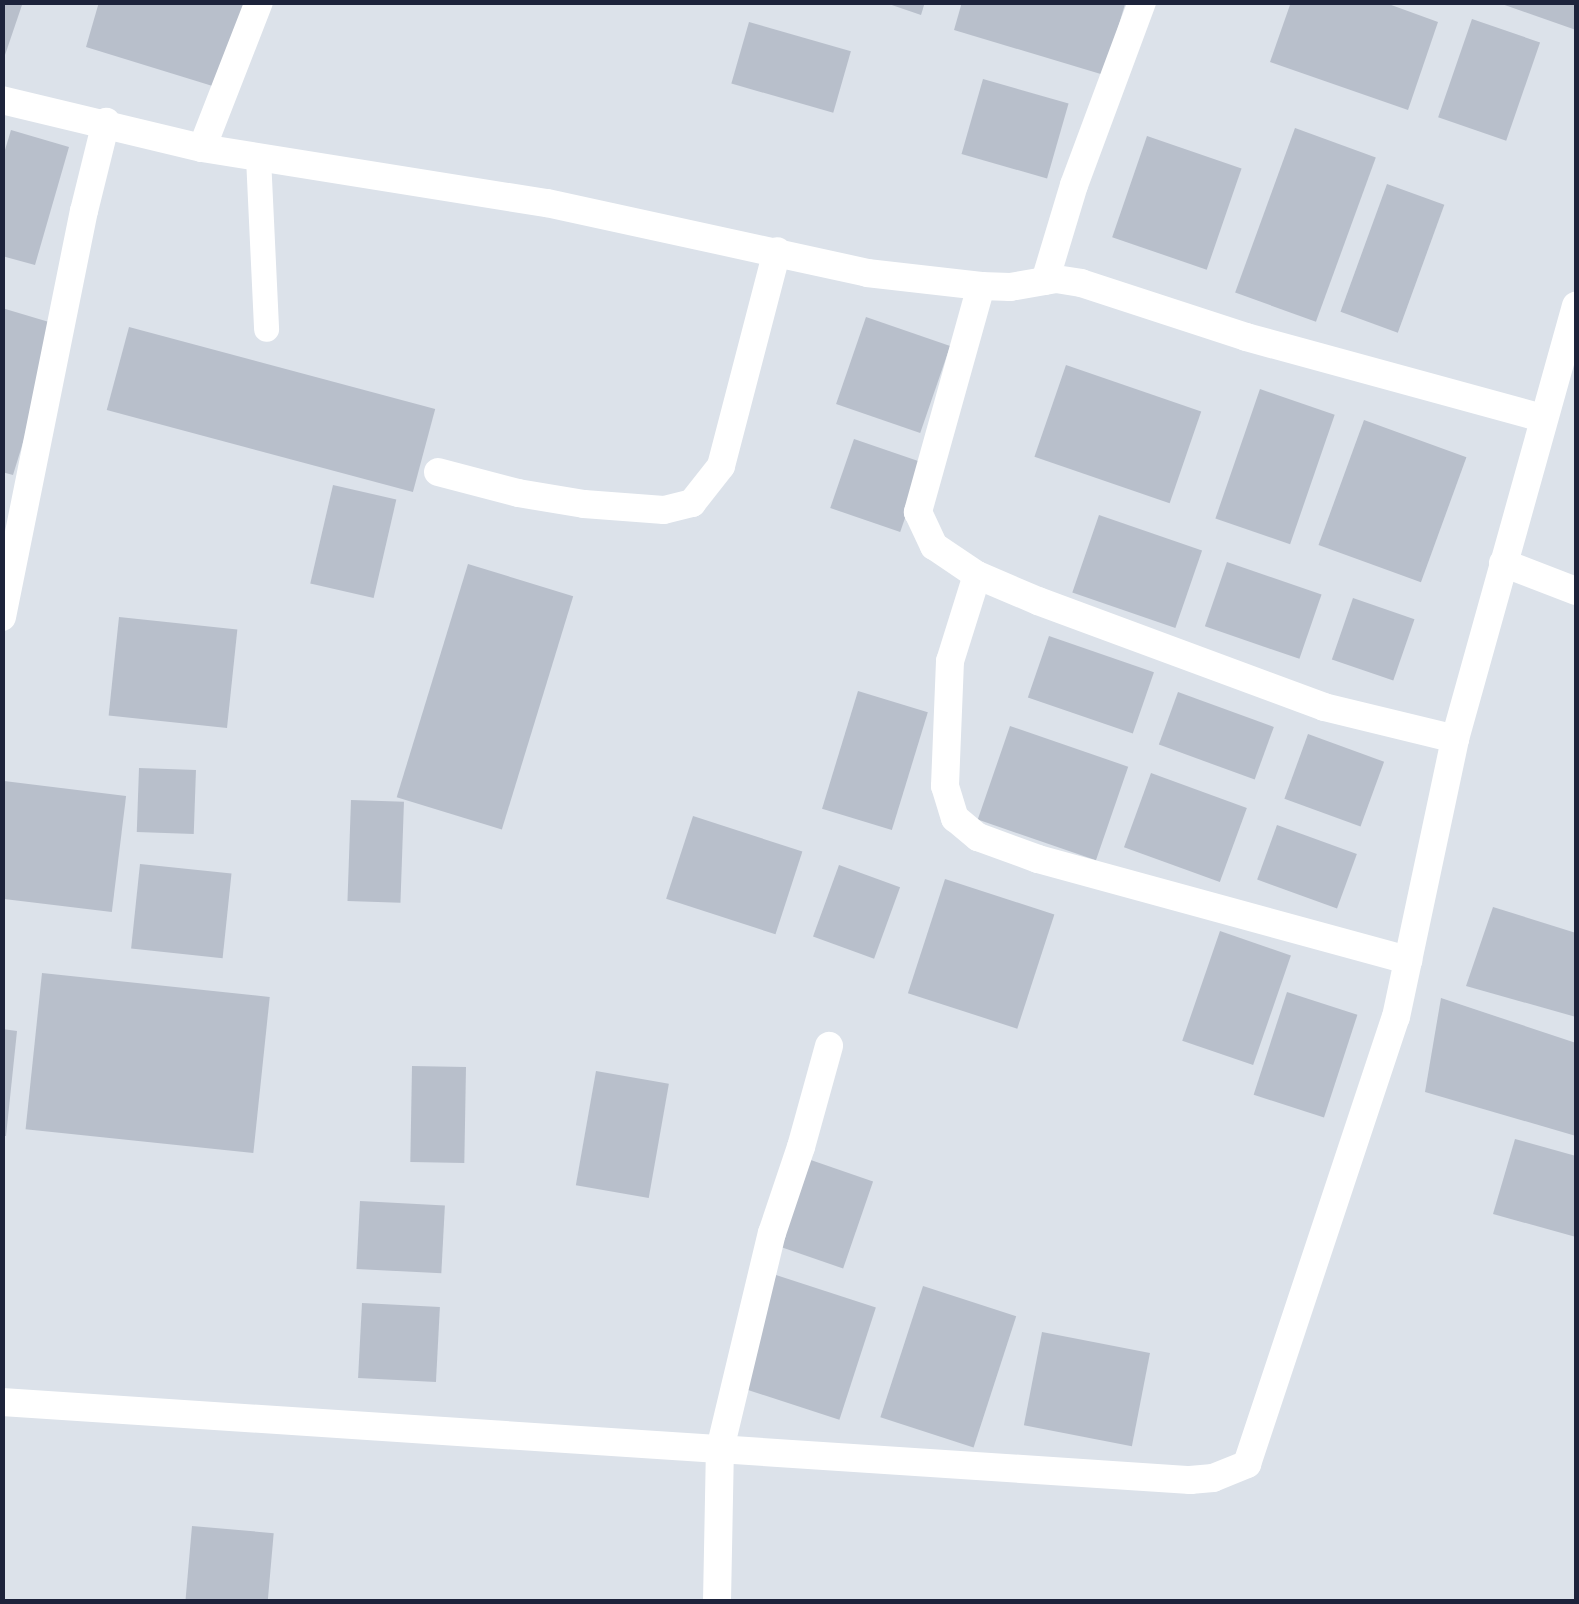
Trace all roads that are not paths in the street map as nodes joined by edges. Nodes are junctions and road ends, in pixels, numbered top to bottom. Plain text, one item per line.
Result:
1 (259, 2) edge
2 (1142, 2) edge
3 (2, 100) edge
4 (106, 122) junction
5 (202, 148) junction
6 (258, 158) junction
7 (777, 250) junction
8 (1046, 281) junction
9 (981, 286) junction
10 (1576, 306) edge
11 (266, 329) dead end
12 (1542, 418) junction
13 (438, 472) dead end
14 (1503, 563) junction
15 (977, 574) junction
16 (1576, 591) edge
17 (2, 617) edge
18 (1456, 739) junction
19 (1408, 960) junction
20 (828, 1046) dead end
21 (2, 1402) edge
22 (720, 1449) junction
23 (718, 1602) edge

1 - 5 street
2 - 8 street
3 - 4 street
4 - 5 street
4 - 17 street
5 - 6 street
6 - 7 street
6 - 11 lane
7 - 9 street
7 - 13 street
8 - 9 street
8 - 12 street
9 - 15 street
10 - 12 street
12 - 14 street
14 - 16 street
14 - 18 street
15 - 18 street
15 - 19 street
18 - 19 street
19 - 22 street
20 - 22 street
21 - 22 street
22 - 23 street

